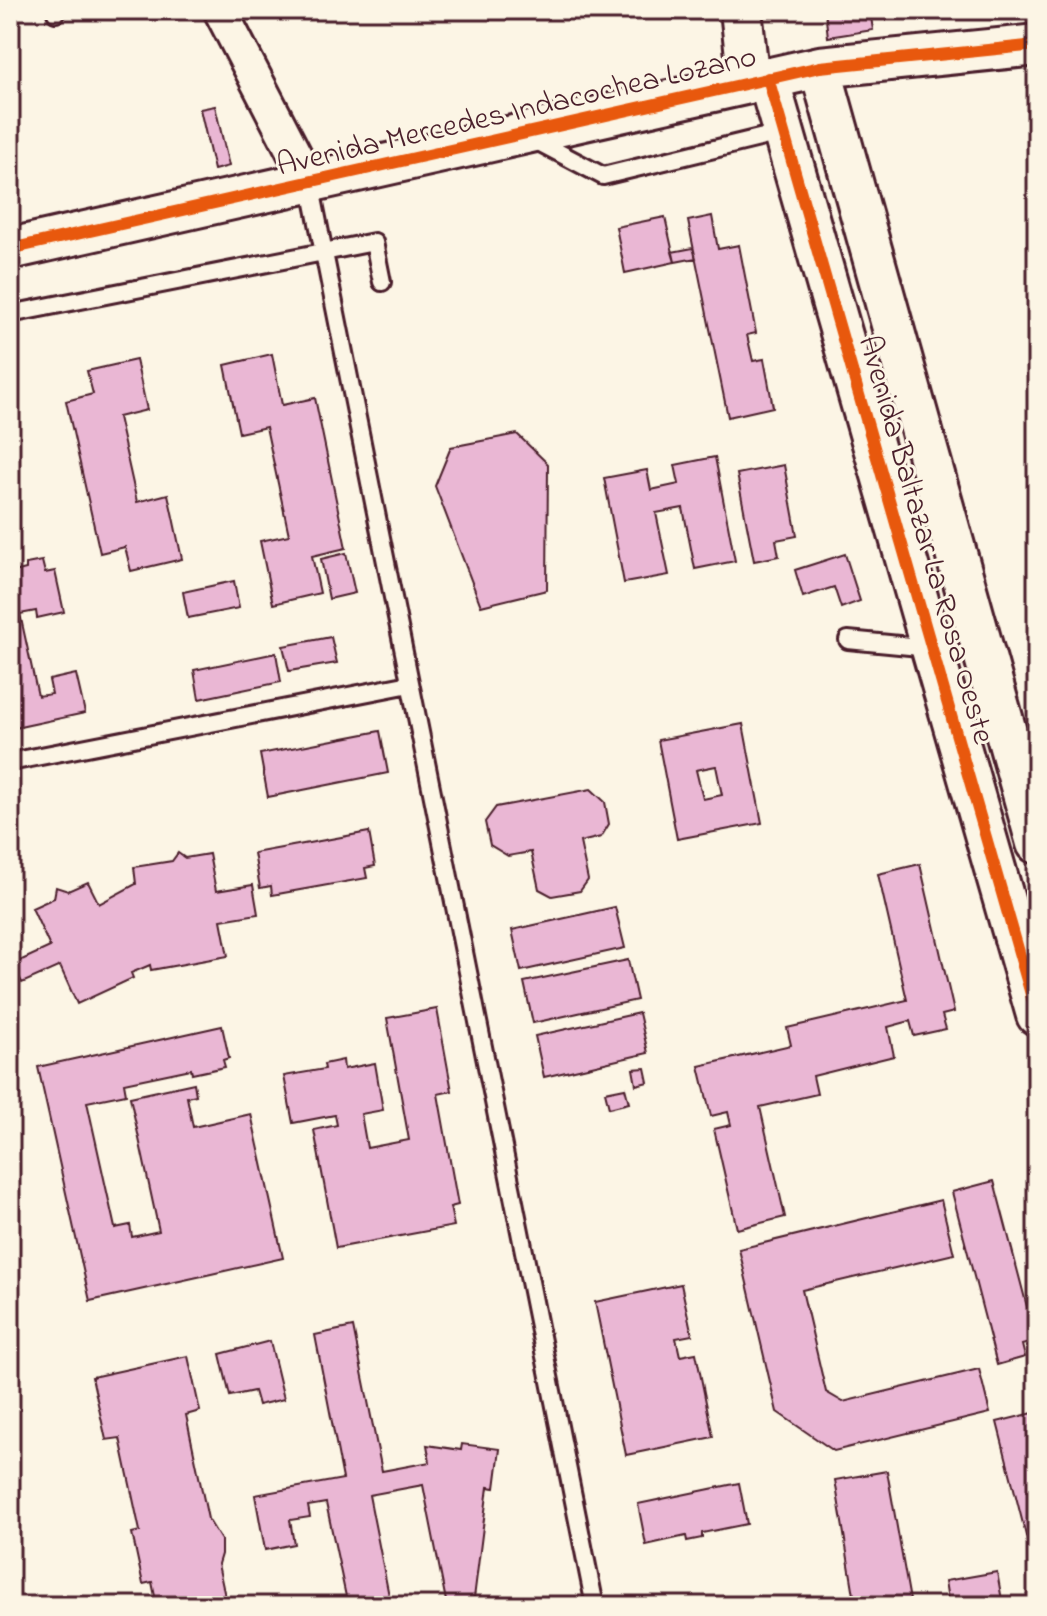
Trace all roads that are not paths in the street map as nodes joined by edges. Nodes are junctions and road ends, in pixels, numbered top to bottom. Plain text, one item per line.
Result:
1 (220, 10) edge
2 (741, 10) edge
3 (1037, 45) edge
4 (820, 67) junction
5 (759, 80) junction
6 (784, 132) junction
7 (523, 134) junction
8 (309, 182) junction
9 (10, 249) edge
10 (324, 252) junction
11 (382, 282) dead end
12 (10, 314) edge
13 (848, 640) dead end
14 (932, 648) junction
15 (410, 684) junction
16 (10, 762) edge
17 (1037, 843) edge
18 (1037, 1015) edge
19 (595, 1606) edge

1 - 8 street
2 - 5 street, Avenida Baltazar La Rosa Oeste
3 - 4 street, Avenida Mercedes Indacochea Lozano
4 - 5 street, Avenida Mercedes Indacochea Lozano
4 - 17 street, Avenida Baltazar La Rosa Oeste
5 - 6 street, Avenida Baltazar La Rosa Oeste
5 - 7 street, Avenida Mercedes Indacochea Lozano
6 - 7 lane
6 - 14 street, Avenida Baltazar La Rosa Oeste
7 - 8 street, Avenida Mercedes Indacochea Lozano
8 - 9 street, Avenida Mercedes Indacochea Lozano
8 - 10 lane
10 - 11 lane
10 - 12 lane
10 - 15 lane
13 - 14 lane
14 - 18 street, Avenida Baltazar La Rosa Oeste
15 - 16 lane
15 - 19 lane

